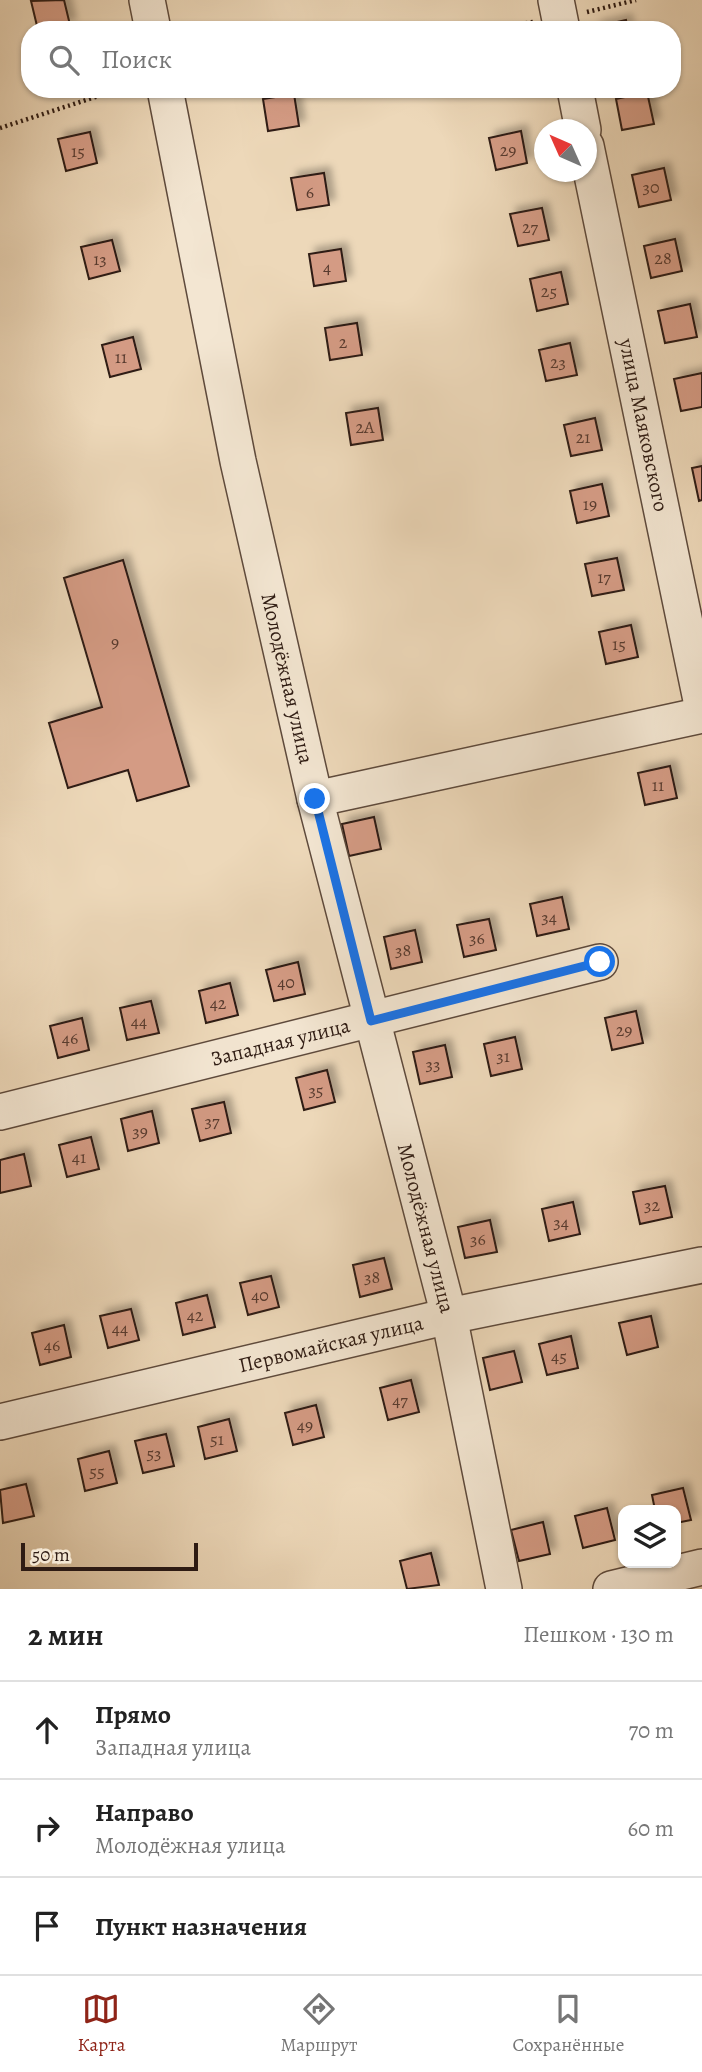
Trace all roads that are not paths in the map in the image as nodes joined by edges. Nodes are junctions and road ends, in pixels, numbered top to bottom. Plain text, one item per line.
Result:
1 (147, 0) edge
2 (556, 0) edge
3 (151, 21) edge
4 (560, 21) edge
5 (167, 98) edge
6 (577, 98) edge
7 (581, 119) edge
8 (593, 182) edge
9 (702, 705) edge
10 (702, 715) edge
11 (315, 799) junction
12 (600, 962) dead end
13 (371, 1021) junction
14 (0, 1112) edge
15 (702, 1265) edge
16 (449, 1316) junction
17 (0, 1422) edge
18 (702, 1567) edge
19 (503, 1589) edge
20 (611, 1589) edge

1 - 3 street
2 - 4 street
5 - 11 street, Молодёжная улица
6 - 7 street
8 - 9 street, улица Маяковского
10 - 11 street
11 - 13 street, Молодёжная улица
12 - 13 street, Западная улица
13 - 14 street, Западная улица
13 - 16 street, Молодёжная улица
15 - 16 street, Первомайская улица
16 - 17 street, Первомайская улица
16 - 19 street, Молодёжная улица
18 - 20 street

